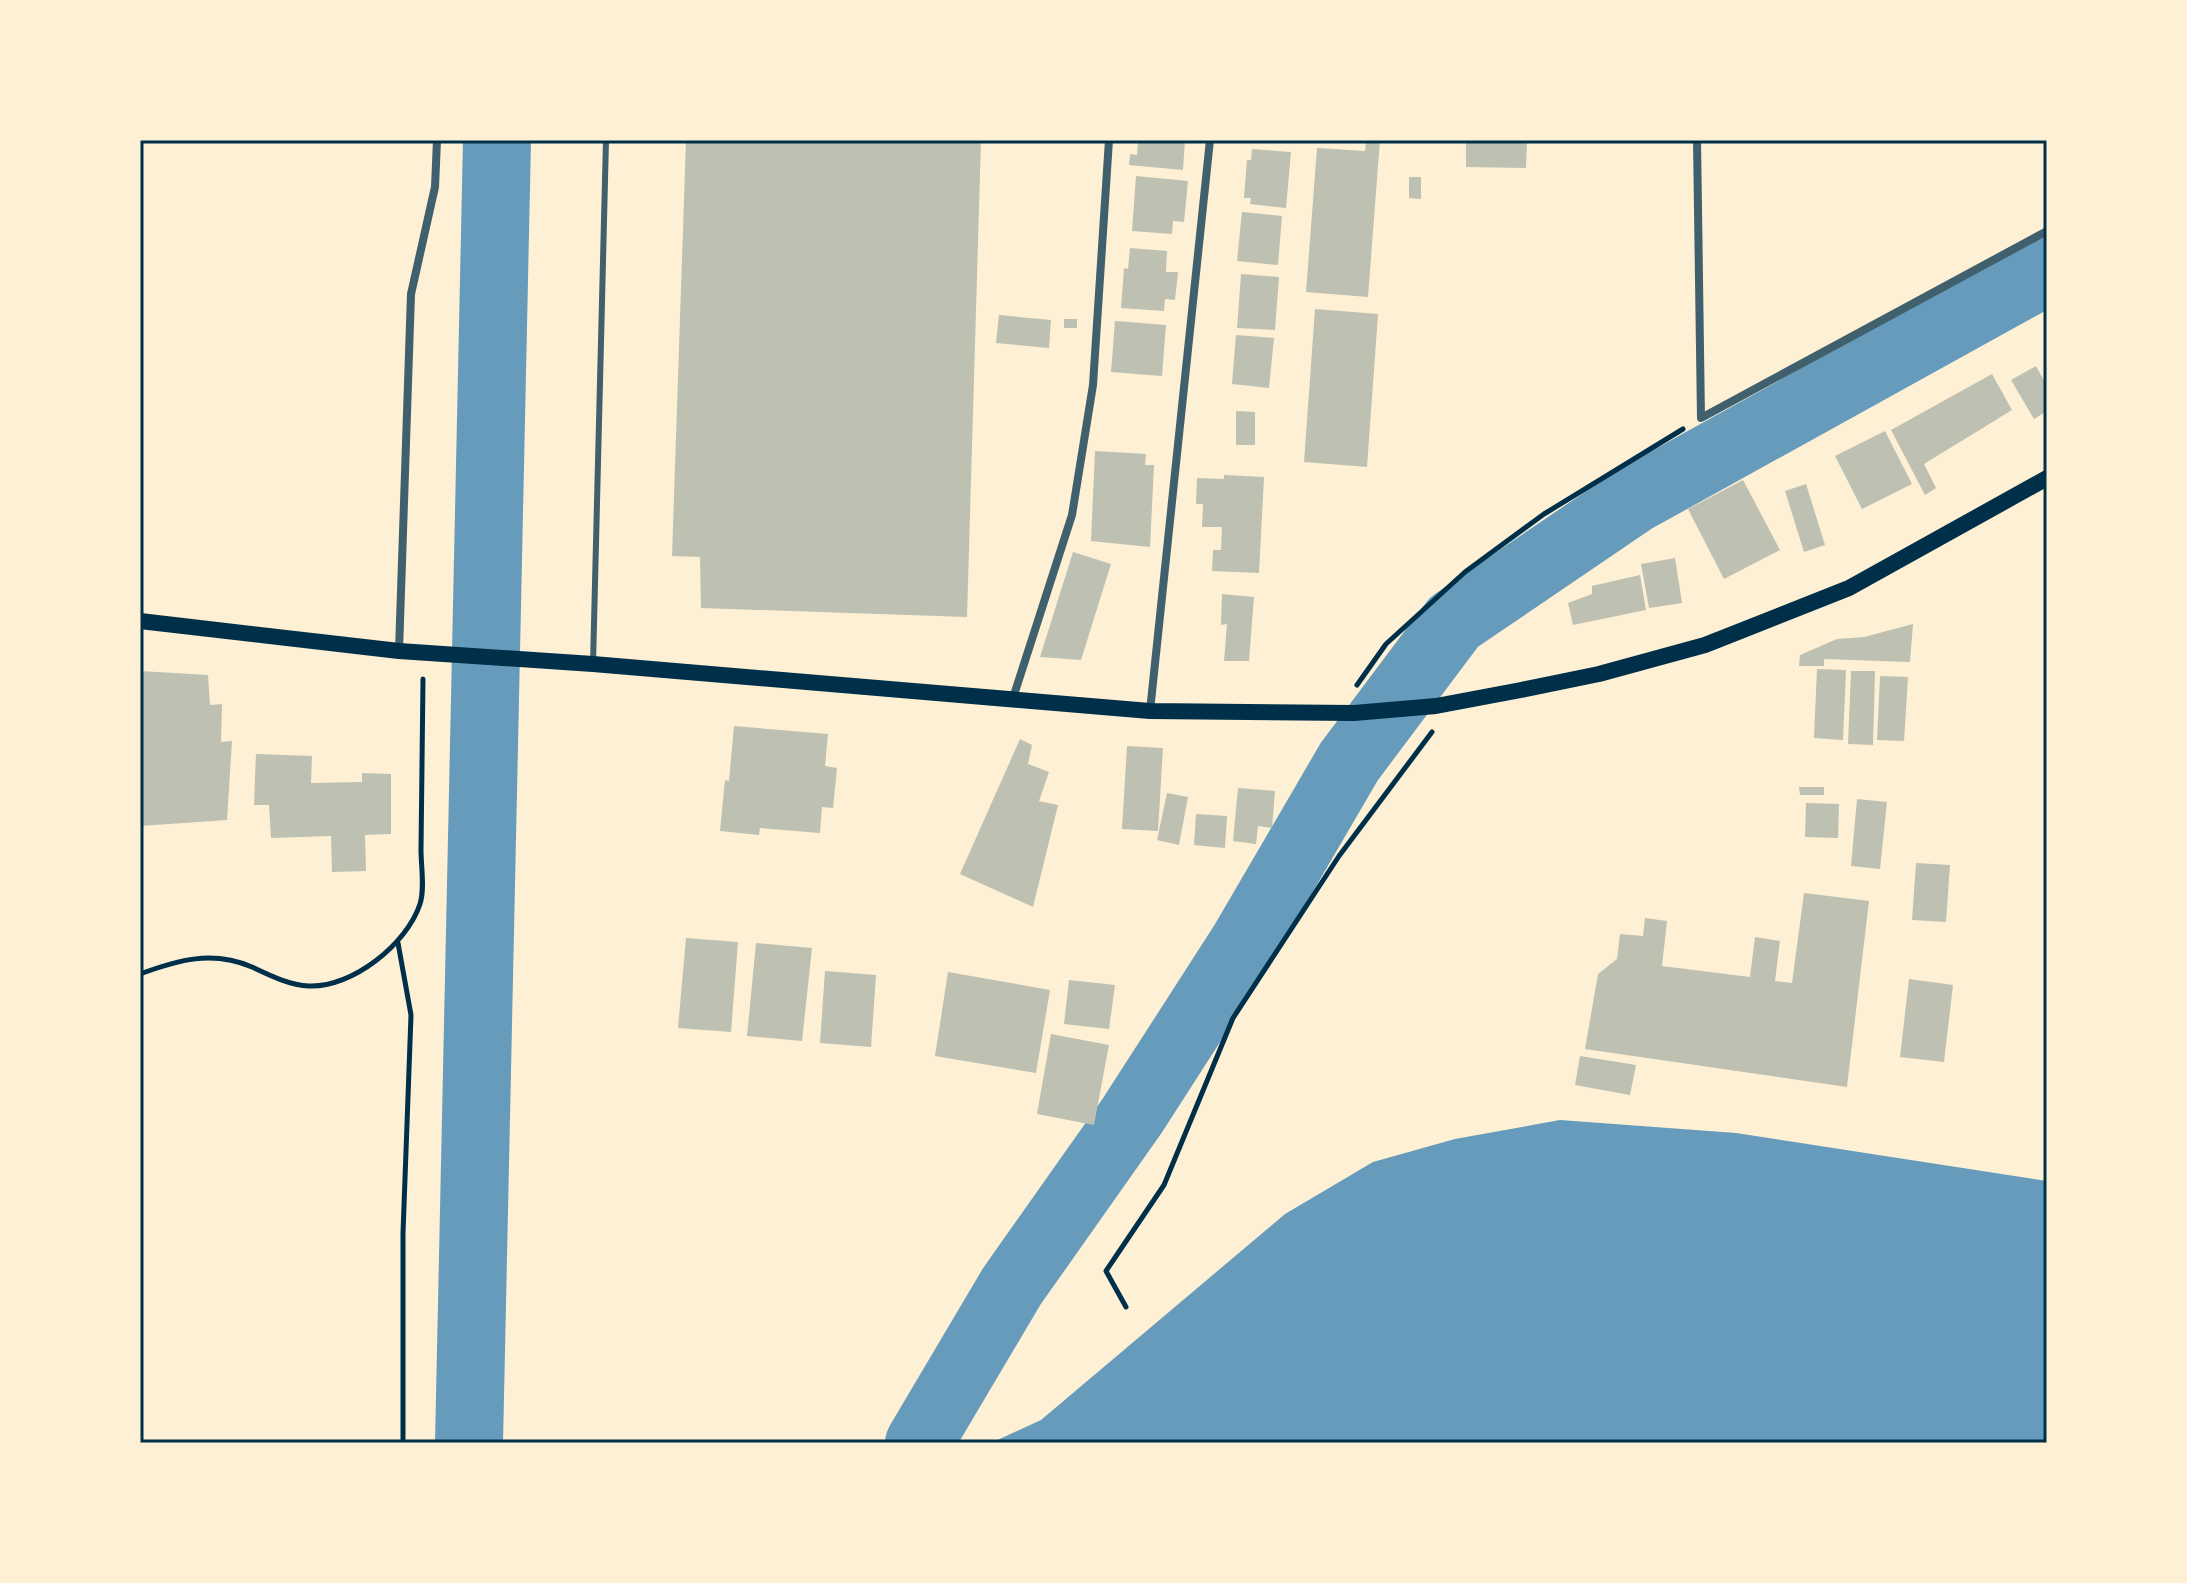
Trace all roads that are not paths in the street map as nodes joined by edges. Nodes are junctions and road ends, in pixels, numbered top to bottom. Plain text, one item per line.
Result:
1 (437, 140) edge
2 (606, 140) edge
3 (1109, 140) edge
4 (1210, 140) edge
5 (1697, 140) edge
6 (2047, 231) edge
7 (2047, 478) edge
8 (140, 621) edge
9 (399, 651) junction
10 (593, 664) junction
11 (1013, 698) junction
12 (1150, 711) junction

1 - 9 street
2 - 10 lane
3 - 11 street
4 - 12 street
5 - 6 street
7 - 12 main road
8 - 9 main road
9 - 10 main road
10 - 11 main road
11 - 12 main road

